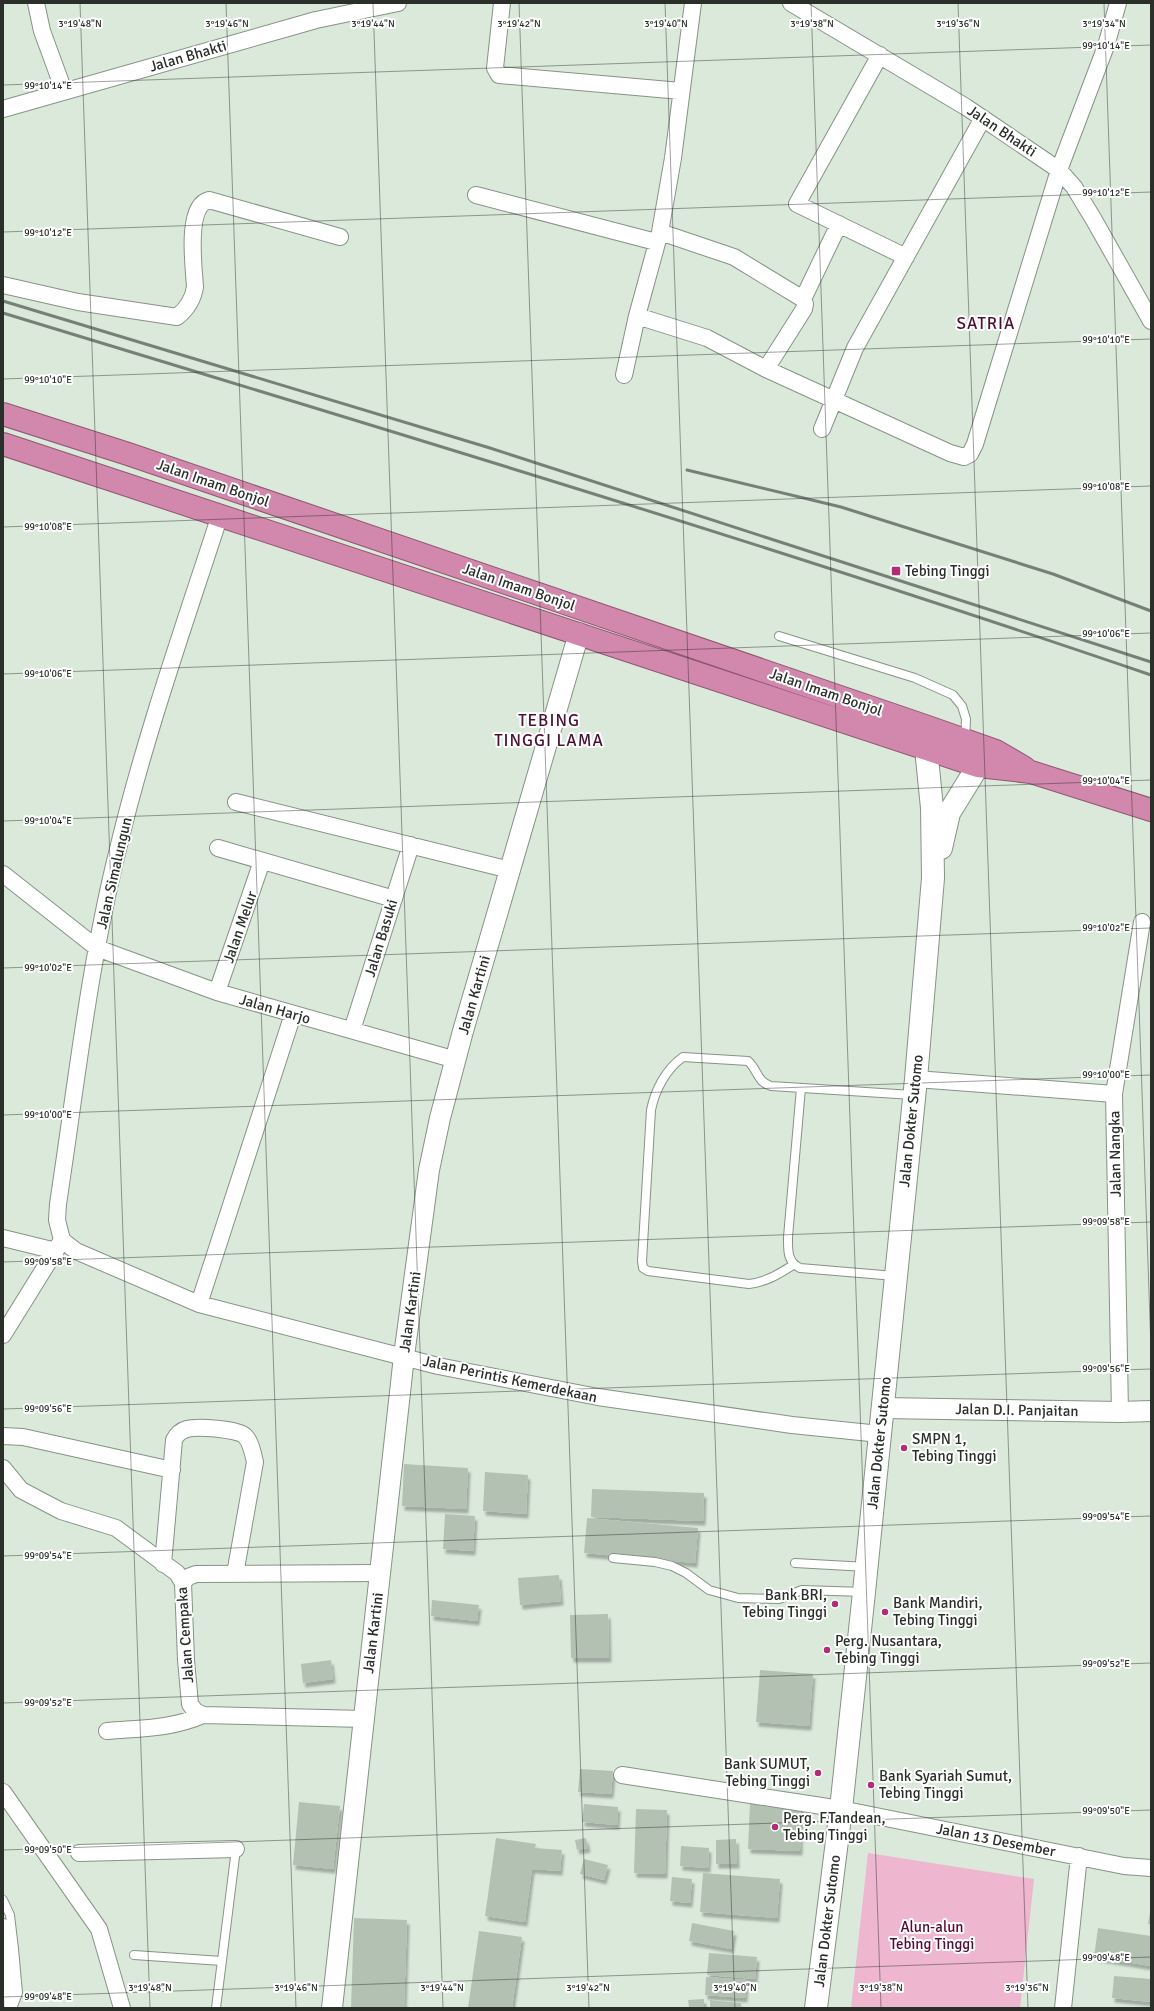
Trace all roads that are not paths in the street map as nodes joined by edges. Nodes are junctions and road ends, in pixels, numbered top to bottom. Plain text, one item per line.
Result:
1 (36, 3) edge
2 (398, 3) edge
3 (502, 3) edge
4 (692, 3) edge
5 (791, 3) edge
6 (1118, 3) edge
7 (880, 55) junction
8 (64, 91) junction
9 (681, 91) junction
10 (3, 109) edge
11 (983, 118) junction
12 (1059, 170) junction
13 (476, 194) dead end
14 (839, 224) junction
15 (340, 237) dead end
16 (658, 237) junction
17 (906, 257) junction
18 (3, 285) edge
19 (803, 299) junction
20 (637, 316) junction
21 (1151, 321) edge
22 (766, 369) junction
23 (624, 375) dead end
24 (835, 399) junction
25 (3, 414) edge
26 (822, 429) dead end
27 (3, 444) edge
28 (220, 515) junction
29 (585, 610) junction
30 (579, 633) junction
31 (778, 636) dead end
32 (927, 737) junction
33 (966, 740) junction
34 (983, 757) junction
35 (236, 802) dead end
36 (1151, 810) edge
37 (411, 845) junction
38 (218, 848) dead end
39 (262, 861) junction
40 (510, 870) junction
41 (3, 874) edge
42 (933, 878) junction
43 (394, 899) junction
44 (1142, 922) dead end
45 (97, 948) junction
46 (217, 992) junction
47 (293, 1014) junction
48 (352, 1030) junction
49 (456, 1060) junction
50 (915, 1087) junction
51 (801, 1088) junction
52 (1114, 1094) junction
53 (3, 1238) edge
54 (59, 1245) junction
55 (793, 1265) junction
56 (896, 1276) junction
57 (199, 1304) junction
58 (3, 1336) edge
59 (404, 1356) junction
60 (883, 1408) junction
61 (1151, 1411) edge
62 (1120, 1412) junction
63 (880, 1434) junction
64 (3, 1436) edge
65 (3, 1468) edge
66 (172, 1470) junction
67 (613, 1558) dead end
68 (164, 1564) junction
69 (795, 1564) dead end
70 (867, 1567) junction
71 (380, 1573) junction
72 (235, 1574) junction
73 (183, 1582) junction
74 (864, 1592) junction
75 (204, 1715) junction
76 (364, 1719) junction
77 (107, 1731) dead end
78 (622, 1775) dead end
79 (3, 1792) edge
80 (841, 1809) junction
81 (236, 1849) joint
82 (79, 1853) dead end
83 (1080, 1856) junction
84 (1151, 1868) edge
85 (3, 1900) edge
86 (3, 1927) edge
87 (134, 1956) dead end
88 (222, 1962) junction
89 (11, 2008) edge
90 (122, 2008) edge
91 (216, 2008) edge
92 (332, 2008) edge
93 (816, 2008) edge
94 (1063, 2008) edge

1 - 8 street
2 - 8 street, Jalan Bhakti
3 - 9 street
4 - 9 street
5 - 7 street, Jalan Bhakti
6 - 12 street
7 - 11 street, Jalan Bhakti
7 - 14 street
8 - 10 street, Jalan Bhakti
9 - 16 street
11 - 12 street, Jalan Bhakti
11 - 17 street
12 - 21 street, Jalan Bhakti
12 - 24 street
13 - 16 street
14 - 17 street
14 - 19 street
15 - 18 street
16 - 19 street
16 - 20 street
17 - 24 street
19 - 22 street
20 - 22 street
20 - 23 street
22 - 24 street
24 - 26 street
25 - 29 highway, Jalan Imam Bonjol
27 - 28 highway, Jalan Imam Bonjol
28 - 30 highway, Jalan Imam Bonjol
28 - 45 street, Jalan Simalungun
29 - 30 street
29 - 32 highway, Jalan Imam Bonjol
30 - 32 highway, Jalan Imam Bonjol
30 - 40 street, Jalan Kartini
31 - 33 lane
32 - 33 highway, Jalan Imam Bonjol
32 - 34 highway, Jalan Imam Bonjol
32 - 42 main road, Jalan Dokter Sutomo
33 - 34 highway, Jalan Imam Bonjol
34 - 36 highway, Jalan Imam Bonjol
34 - 42 main road, Jalan Dokter Sutomo
35 - 37 street
37 - 40 street
37 - 43 street, Jalan Basuki
38 - 39 street
39 - 43 street
39 - 46 street, Jalan Melur
40 - 49 street, Jalan Kartini
41 - 45 street, Jalan Harjo
42 - 50 main road, Jalan Dokter Sutomo
43 - 48 street, Jalan Basuki
44 - 52 street
45 - 46 street, Jalan Harjo
45 - 54 street, Jalan Simalungun
46 - 47 street, Jalan Harjo
47 - 48 street, Jalan Harjo
47 - 57 street
48 - 49 street, Jalan Harjo
49 - 59 street, Jalan Kartini
50 - 51 lane
50 - 52 street, Jalan Nangka
50 - 56 main road, Jalan Dokter Sutomo
51 - 55 lane
51 - 55 lane
52 - 62 street, Jalan Nangka
53 - 54 street
54 - 57 street, Jalan Perintis Kemerdekaan
54 - 58 street
55 - 56 lane
56 - 60 main road, Jalan Dokter Sutomo
57 - 59 street, Jalan Perintis Kemerdekaan
59 - 63 street, Jalan Perintis Kemerdekaan
59 - 71 street, Jalan Kartini
60 - 62 street, Jalan D.I. Panjaitan
60 - 63 main road, Jalan Dokter Sutomo
61 - 62 street, Jalan D.I. Panjaitan
63 - 70 main road, Jalan Dokter Sutomo
64 - 66 street
65 - 68 street, Jalan Cempaka
66 - 68 street
66 - 72 street
67 - 74 lane
68 - 73 street, Jalan Cempaka
69 - 70 lane
70 - 74 main road, Jalan Dokter Sutomo
71 - 72 street
71 - 76 street, Jalan Kartini
72 - 73 street
73 - 75 street, Jalan Cempaka
74 - 80 main road, Jalan Dokter Sutomo
75 - 76 street
75 - 77 street
76 - 92 street, Jalan Kartini
78 - 80 street, Jalan 13 Desember
79 - 90 street
80 - 83 street, Jalan 13 Desember
80 - 93 main road, Jalan Dokter Sutomo
81 - 82 street
81 - 88 lane
83 - 84 street, Jalan 13 Desember
83 - 94 street
85 - 89 lane
86 - 89 street
87 - 88 lane
88 - 91 lane

